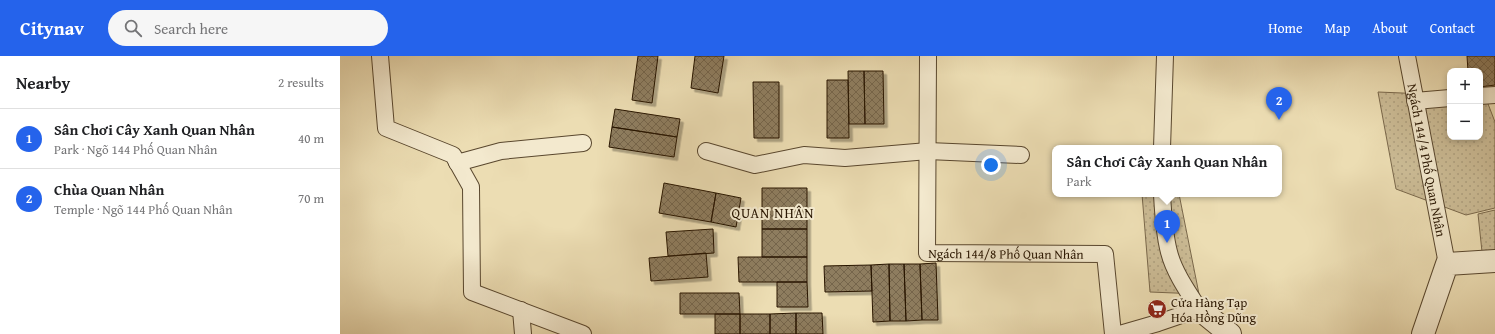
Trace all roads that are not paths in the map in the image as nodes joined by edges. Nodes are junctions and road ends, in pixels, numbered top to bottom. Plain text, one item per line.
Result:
1 (380, 56) edge
2 (928, 56) edge
3 (1165, 56) edge
4 (1408, 56) edge
5 (1495, 95) edge
6 (1483, 96) edge
7 (1447, 98) edge
8 (1415, 101) junction
9 (584, 143) dead end
10 (1162, 145) edge
11 (706, 151) dead end
12 (928, 151) junction
13 (1021, 155) dead end
14 (457, 163) junction
15 (1162, 197) edge
16 (1495, 261) edge
17 (1447, 264) junction
18 (1199, 309) junction
19 (520, 310) junction
20 (523, 334) edge
21 (583, 334) edge
22 (1113, 334) edge
23 (1120, 334) edge
24 (1230, 334) edge
25 (1423, 334) edge

1 - 14 lane
2 - 12 lane, Ngách 144/8 Phố Quan Nhân
3 - 10 lane
4 - 8 lane, Ngách 144/4 Phố Quan Nhân
5 - 6 lane
7 - 8 lane
8 - 17 lane, Ngách 144/4 Phố Quan Nhân
9 - 14 lane
11 - 12 lane
12 - 13 lane
12 - 22 lane, Ngách 144/8 Phố Quan Nhân
14 - 19 lane
15 - 18 lane
16 - 17 street
17 - 25 street
18 - 23 lane
18 - 24 street
19 - 20 lane
19 - 21 lane

